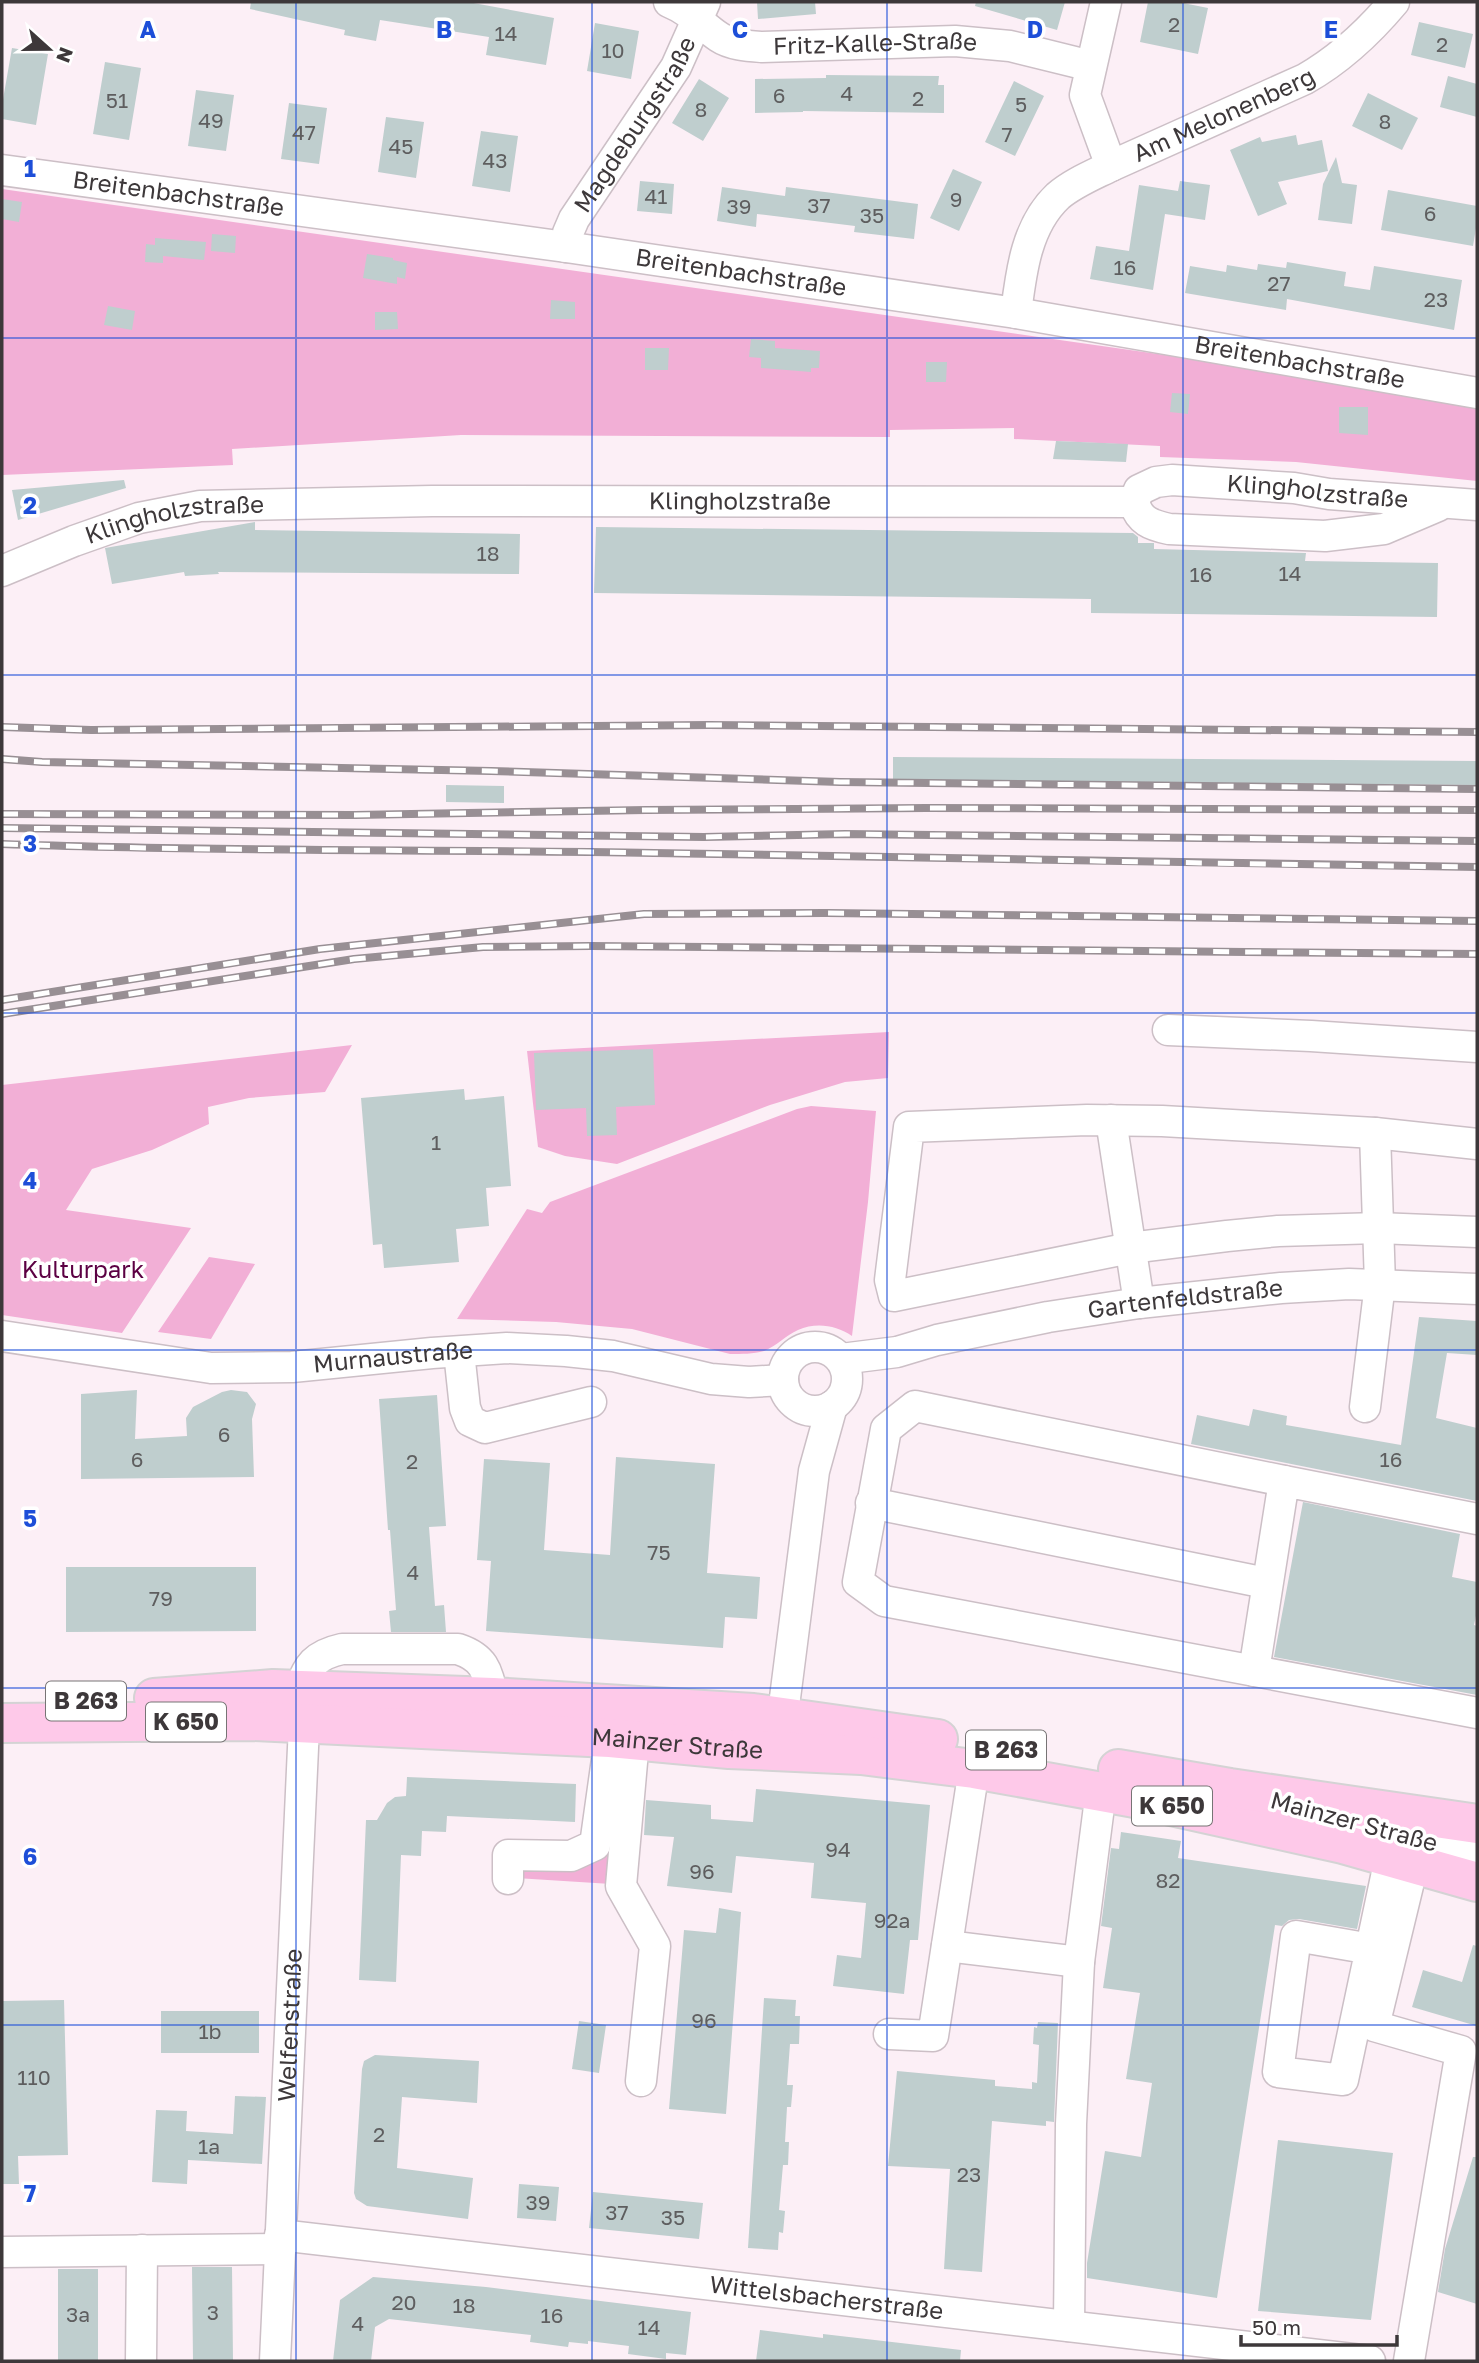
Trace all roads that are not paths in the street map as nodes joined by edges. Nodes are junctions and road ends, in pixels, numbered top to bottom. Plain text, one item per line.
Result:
1 (670, 2) edge
2 (1107, 2) edge
3 (1394, 2) edge
4 (701, 10) edge
5 (1091, 66) junction
6 (1111, 166) junction
7 (2, 170) edge
8 (566, 247) junction
9 (1016, 313) junction
10 (1477, 393) edge
11 (1134, 502) junction
12 (1445, 503) junction
13 (1477, 505) edge
14 (2, 571) edge
15 (1168, 1030) dead end
16 (1477, 1047) edge
17 (1111, 1120) junction
18 (1375, 1133) junction
19 (1477, 1144) edge
20 (1378, 1228) junction
21 (1477, 1232) edge
22 (1130, 1248) junction
23 (1380, 1284) junction
24 (1477, 1289) edge
25 (1139, 1303) junction
26 (2, 1336) edge
27 (458, 1352) junction
28 (783, 1380) junction
29 (840, 1384) junction
30 (591, 1402) dead end
31 (1365, 1407) dead end
32 (802, 1409) junction
33 (814, 1471) junction
34 (1284, 1480) junction
35 (871, 1503) junction
36 (1477, 1519) edge
37 (1266, 1583) junction
38 (1254, 1671) junction
39 (170, 1697) joint
40 (303, 1701) junction
41 (2, 1703) edge
42 (1477, 1713) edge
43 (2, 1723) edge
44 (66, 1723) joint
45 (376, 1728) joint
46 (780, 1734) junction
47 (622, 1739) junction
48 (974, 1769) junction
49 (1045, 1781) joint
50 (1230, 1788) junction
51 (1101, 1791) junction
52 (1477, 1824) edge
53 (1343, 1844) junction
54 (1402, 1861) junction
55 (508, 1879) dead end
56 (1477, 1882) edge
57 (947, 1946) junction
58 (1371, 1948) junction
59 (1079, 1962) junction
60 (889, 2034) dead end
61 (641, 2081) dead end
62 (280, 2242) junction
63 (142, 2250) junction
64 (2, 2252) edge
65 (1069, 2326) junction
66 (1242, 2353) edge
67 (141, 2361) edge
68 (275, 2361) edge
69 (1370, 2361) edge
70 (1409, 2361) edge

1 - 4 street, Fritz-Kalle-Straße
2 - 5 street
3 - 6 street, Am Melonenberg
4 - 5 street, Fritz-Kalle-Straße
4 - 8 street, Magdeburgstraße
5 - 6 street
6 - 9 street, Am Melonenberg
7 - 8 street, Breitenbachstraße
8 - 9 street, Breitenbachstraße
9 - 10 street, Breitenbachstraße
11 - 12 street, Klingholzstraße
11 - 12 street
11 - 14 street, Klingholzstraße
12 - 13 street, Klingholzstraße
15 - 16 street
17 - 18 street
17 - 22 street
17 - 22 street
18 - 19 street
18 - 20 street
20 - 21 street
20 - 22 street
20 - 23 street
22 - 25 street
23 - 24 street, Gartenfeldstraße
23 - 25 street, Gartenfeldstraße
23 - 31 street
25 - 29 street, Gartenfeldstraße
26 - 27 street, Murnaustraße
27 - 28 street, Murnaustraße
27 - 30 street
28 - 29 street
28 - 32 street
29 - 32 street
29 - 33 street
32 - 33 street
33 - 46 street
34 - 35 street
34 - 36 street
34 - 37 street
35 - 37 street
35 - 38 street
37 - 38 street
38 - 42 street
39 - 40 main road, Mainzer Straße / K 650
39 - 41 main road, Mainzer Straße / B 263
40 - 44 main road, Mainzer Straße / K 650
40 - 45 main road, Mainzer Straße / K 650
40 - 46 main road, Mainzer Straße
40 - 62 street, Welfenstraße
43 - 44 main road, Mainzer Straße / B 263
45 - 47 main road, Mainzer Straße / B 263
46 - 47 main road, Mainzer Straße / B 263
46 - 48 main road, Mainzer Straße / B 263
46 - 50 main road, Mainzer Straße / B 263
47 - 55 street
47 - 61 street
48 - 49 main road, Mainzer Straße / B 263
48 - 57 street
49 - 51 main road, Mainzer Straße / K 650
50 - 52 main road, Mainzer Straße / B 263
50 - 53 street, Mainzer Straße / K 650
51 - 53 main road, Mainzer Straße / K 650
51 - 59 street
53 - 54 main road, Mainzer Straße
54 - 56 main road, Mainzer Straße
54 - 58 street
54 - 70 street
57 - 59 street
57 - 60 street
58 - 58 street
59 - 65 street
62 - 63 street, Wittelsbacherstraße
62 - 65 street, Wittelsbacherstraße
62 - 68 street, Welfenstraße
63 - 64 street, Wittelsbacherstraße
63 - 67 street
65 - 66 street, Wittelsbacherstraße
66 - 69 street, Wittelsbacherstraße

